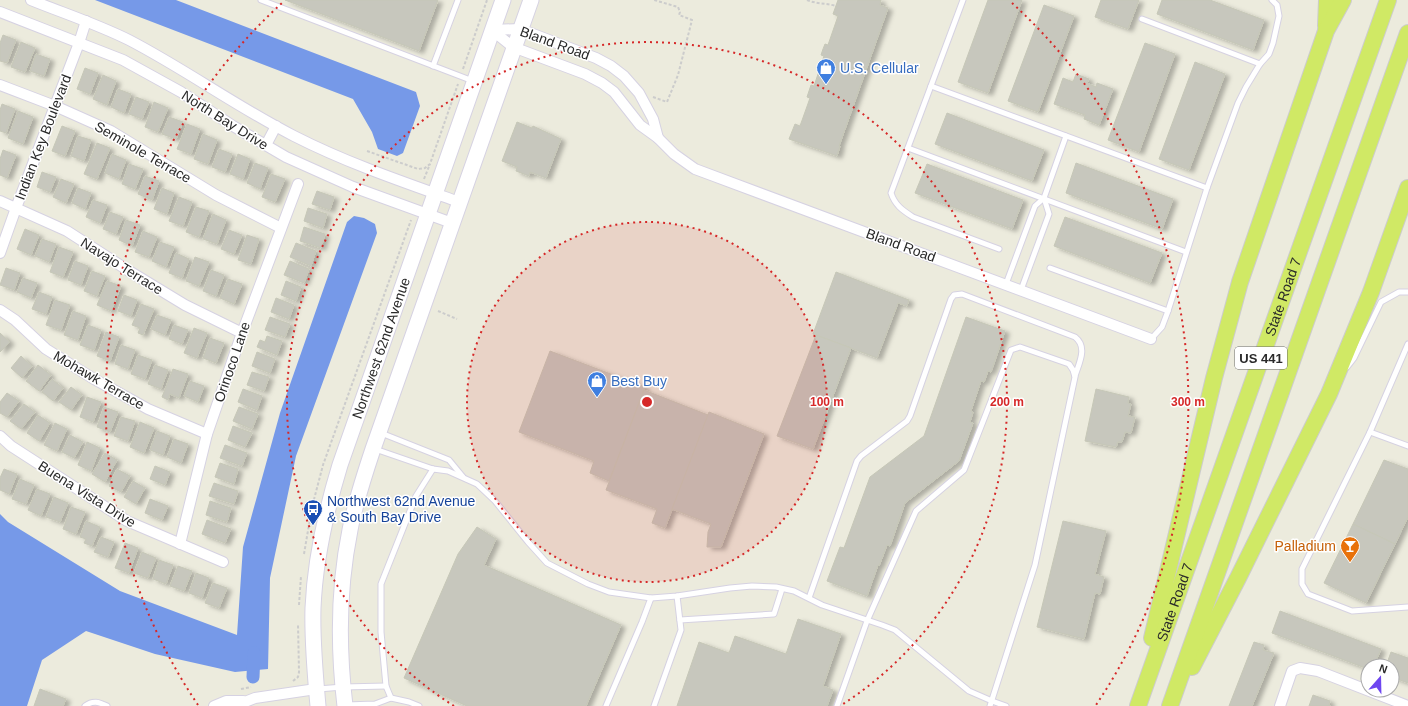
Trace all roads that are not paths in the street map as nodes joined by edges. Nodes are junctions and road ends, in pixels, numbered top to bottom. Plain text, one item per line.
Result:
1 (31, 0) edge
2 (261, 0) edge
3 (458, 0) edge
4 (502, 0) edge
5 (531, 0) edge
6 (963, 0) edge
7 (1272, 0) edge
8 (1327, 0) edge
9 (1344, 0) edge
10 (1386, 5) edge
11 (0, 12) edge
12 (1142, 19) dead end
13 (86, 22) junction
14 (520, 29) junction
15 (492, 30) junction
16 (1326, 31) junction
17 (1408, 33) edge
18 (79, 43) junction
19 (513, 47) junction
20 (1260, 64) junction
21 (433, 66) junction
22 (467, 79) junction
23 (0, 85) edge
24 (931, 86) junction
25 (55, 106) junction
26 (276, 126) junction
27 (1066, 136) junction
28 (658, 138) junction
29 (266, 145) junction
30 (908, 148) junction
31 (298, 184) dead end
32 (1207, 188) junction
33 (1408, 188) edge
34 (435, 193) junction
35 (1044, 198) junction
36 (0, 201) edge
37 (459, 202) junction
38 (16, 208) junction
39 (428, 214) junction
40 (452, 223) junction
41 (281, 228) junction
42 (999, 249) dead end
43 (1186, 252) junction
44 (0, 253) edge
45 (1050, 268) dead end
46 (1006, 284) junction
47 (1021, 290) junction
48 (1408, 292) edge
49 (0, 310) edge
50 (1168, 311) junction
51 (242, 333) junction
52 (1151, 339) joint
53 (1408, 344) edge
54 (1075, 377) junction
55 (1329, 394) junction
56 (379, 432) junction
57 (1370, 432) junction
58 (207, 434) junction
59 (0, 436) edge
60 (1408, 446) edge
61 (373, 449) junction
62 (433, 469) junction
63 (464, 478) junction
64 (180, 544) junction
65 (223, 562) dead end
66 (782, 589) junction
67 (677, 596) junction
68 (651, 598) junction
69 (809, 598) junction
70 (1408, 607) edge
71 (680, 620) junction
72 (867, 620) junction
73 (386, 686) junction
74 (343, 687) junction
75 (316, 689) junction
76 (391, 698) junction
77 (249, 701) junction
78 (991, 704) edge
79 (85, 706) edge
80 (107, 706) edge
81 (214, 706) edge
82 (235, 706) edge
83 (318, 706) edge
84 (343, 706) edge
85 (419, 706) edge
86 (606, 706) edge
87 (654, 706) edge
88 (837, 706) edge
89 (1006, 706) edge
90 (1137, 706) edge
91 (1171, 706) edge
92 (1280, 706) edge
93 (1408, 706) edge

1 - 13 street, North Bay Drive
2 - 21 lane
3 - 21 lane
4 - 15 street, Northwest 62nd Avenue
5 - 14 street, Northwest 62nd Avenue
6 - 24 lane
7 - 20 lane
8 - 16 main road
9 - 16 main road
10 - 90 main road, State Road 7 / US 441
11 - 18 street, North Bay Drive
12 - 20 lane
13 - 18 street, Indian Key Boulevard
13 - 26 street, North Bay Drive
14 - 15 street, Bland Road
14 - 19 street, Northwest 62nd Avenue
14 - 28 street, Bland Road
15 - 19 street, Bland Road
15 - 22 street, Northwest 62nd Avenue
16 - 90 main road
17 - 91 main road, US 441
18 - 25 street, Indian Key Boulevard
18 - 29 street, North Bay Drive
19 - 28 street, Bland Road
19 - 37 street, Northwest 62nd Avenue
20 - 32 lane
21 - 22 lane
22 - 34 street, Northwest 62nd Avenue
23 - 25 street, Seminole Terrace
24 - 27 lane
24 - 30 lane
25 - 38 street, Indian Key Boulevard
25 - 41 street, Seminole Terrace
26 - 29 street
26 - 34 street, North Bay Drive
27 - 32 lane
27 - 35 lane
28 - 46 street, Bland Road
29 - 39 street, North Bay Drive
30 - 35 lane
30 - 42 lane
31 - 41 street, Orinoco Lane
32 - 43 lane
33 - 55 main road
34 - 37 street, North Bay Drive
34 - 39 street, Northwest 62nd Avenue
35 - 43 lane
35 - 46 lane
35 - 47 lane
36 - 38 street, Navajo Terrace
37 - 40 street, Northwest 62nd Avenue
38 - 44 street, Indian Key Boulevard
38 - 51 street, Navajo Terrace
39 - 40 street, North Bay Drive
39 - 75 street, Northwest 62nd Avenue
40 - 56 street, Northwest 62nd Avenue
41 - 51 street, Orinoco Lane
43 - 50 lane
45 - 50 lane
46 - 47 street, Bland Road
47 - 52 street, Bland Road
48 - 55 lane
49 - 58 street, Mohawk Terrace
50 - 52 lane
51 - 58 street, Orinoco Lane
53 - 57 lane
54 - 69 lane
54 - 72 lane
54 - 78 lane
55 - 91 main road
56 - 61 street, Northwest 62nd Avenue
56 - 63 lane
57 - 60 lane
57 - 70 lane
58 - 64 street, Orinoco Lane
59 - 64 street, Buena Vista Drive
61 - 62 lane
61 - 74 street, Northwest 62nd Avenue
62 - 63 lane
62 - 73 lane
63 - 68 lane
64 - 65 street, Buena Vista Drive
66 - 67 lane
66 - 69 lane
66 - 71 lane
67 - 68 lane
67 - 71 lane
68 - 86 lane
69 - 72 lane
71 - 87 lane
72 - 78 lane
72 - 88 lane
73 - 74 lane
73 - 76 lane
74 - 75 lane
74 - 84 street, Northwest 62nd Avenue
75 - 77 street
75 - 83 street, Northwest 62nd Avenue
76 - 84 lane
76 - 85 lane
77 - 81 street
77 - 82 street
78 - 89 lane
79 - 80 lane
92 - 93 street

